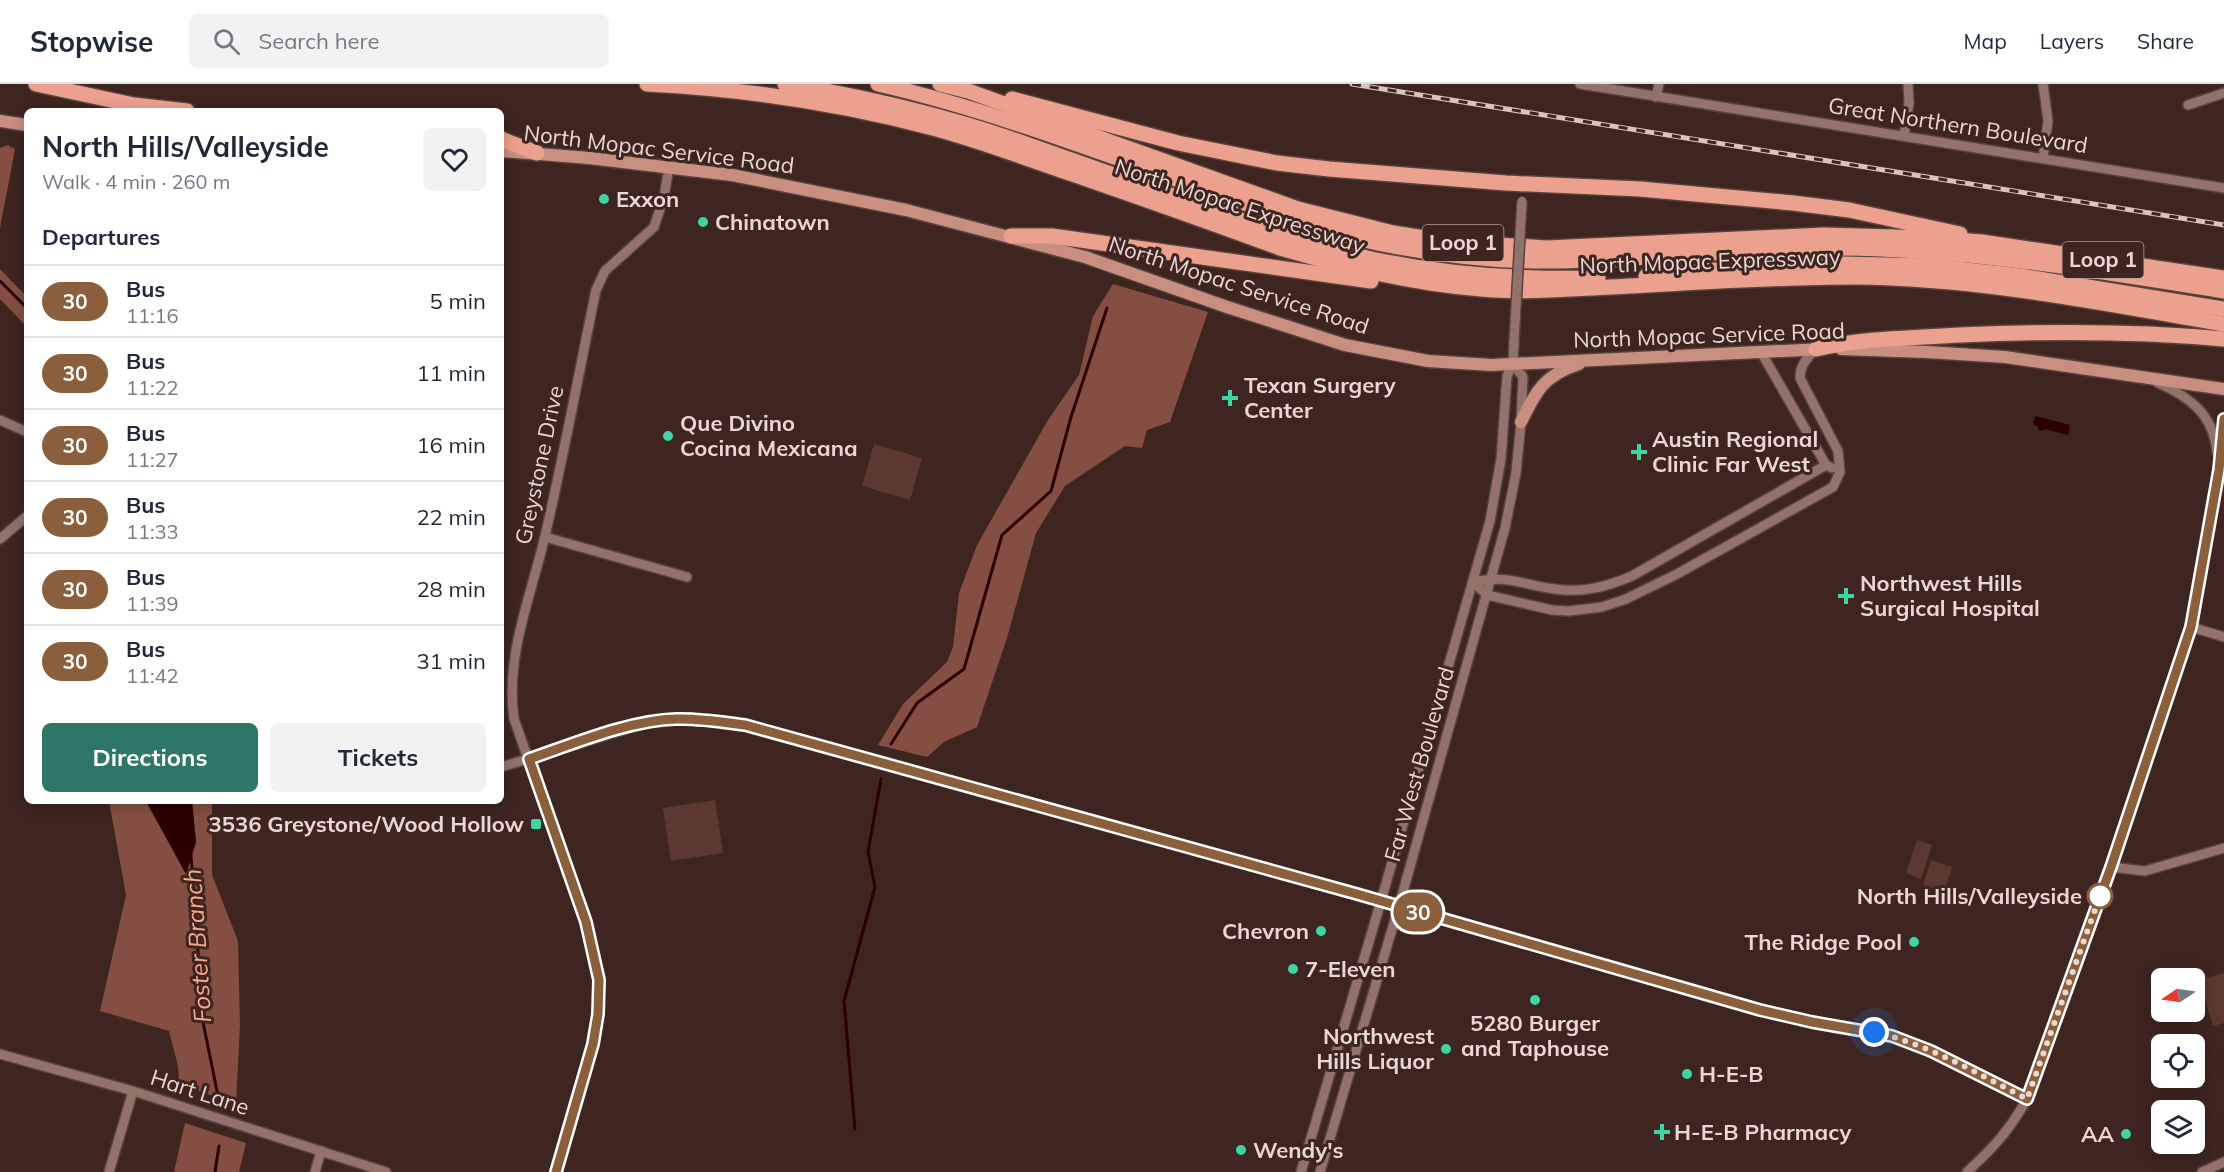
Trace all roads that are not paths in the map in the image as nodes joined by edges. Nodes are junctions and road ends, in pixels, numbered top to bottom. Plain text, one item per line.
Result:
1 (36, 84) edge
2 (647, 84) edge
3 (785, 84) edge
4 (878, 84) edge
5 (940, 84) edge
6 (1580, 84) edge
7 (1659, 84) edge
8 (1908, 84) edge
9 (2043, 84) edge
10 (968, 91) junction
11 (2224, 93) edge
12 (1656, 97) junction
13 (2188, 105) dead end
14 (161, 108) edge
15 (0, 121) edge
16 (24, 125) edge
17 (24, 125) edge
18 (0, 127) edge
19 (1904, 136) junction
20 (504, 140) edge
21 (504, 151) edge
22 (537, 153) junction
23 (2043, 158) junction
24 (669, 167) junction
25 (1523, 184) junction
26 (2224, 188) edge
27 (1011, 236) junction
28 (1982, 242) junction
29 (1759, 267) junction
30 (1852, 277) junction
31 (2224, 278) edge
32 (1414, 281) junction
33 (2224, 291) edge
34 (2224, 309) edge
35 (2224, 324) edge
36 (2224, 339) edge
37 (1816, 349) junction
38 (1761, 352) junction
39 (1594, 360) junction
40 (1514, 364) junction
41 (2148, 378) junction
42 (2224, 388) edge
43 (2224, 418) edge
44 (0, 420) edge
45 (1521, 422) junction
46 (24, 431) edge
47 (2224, 459) edge
48 (1826, 465) junction
49 (2219, 470) junction
50 (1840, 472) junction
51 (24, 519) edge
52 (545, 537) junction
53 (0, 539) edge
54 (1662, 559) junction
55 (1677, 574) junction
56 (687, 578) dead end
57 (1492, 578) junction
58 (1473, 582) junction
59 (1488, 595) junction
60 (2191, 627) junction
61 (2224, 637) edge
62 (529, 759) junction
63 (504, 766) edge
64 (2224, 848) edge
65 (2111, 867) junction
66 (1381, 901) junction
67 (1399, 906) junction
68 (0, 1054) edge
69 (133, 1091) junction
70 (2027, 1099) junction
71 (321, 1151) junction
72 (2224, 1162) edge
73 (109, 1172) edge
74 (315, 1172) edge
75 (386, 1172) edge
76 (556, 1172) edge
77 (1301, 1172) edge
78 (1320, 1172) edge
79 (1967, 1172) edge
80 (2202, 1172) edge

1 - 14 highway
2 - 32 highway, North Mopac Expressway / Loop 1
3 - 29 highway
4 - 33 highway
5 - 10 highway, North Mopac Expressway / Loop 1
6 - 12 street, Great Northern Boulevard
7 - 12 street
8 - 19 street
9 - 23 street
10 - 25 highway
10 - 28 highway, North Mopac Expressway / Loop 1
11 - 13 street
12 - 19 street, Great Northern Boulevard
15 - 16 main road
17 - 18 main road
19 - 23 street, Great Northern Boulevard
20 - 22 highway
21 - 22 main road, North Mopac Service Road
22 - 24 main road, North Mopac Service Road
23 - 26 street, Great Northern Boulevard
24 - 27 main road, North Mopac Service Road
24 - 52 street, Greystone Drive
25 - 28 highway
25 - 40 street, Far West Boulevard, bridge
27 - 32 highway
27 - 40 main road, North Mopac Service Road
28 - 31 highway, North Mopac Expressway / Loop 1
29 - 30 highway
29 - 34 highway
30 - 32 highway, North Mopac Expressway / Loop 1
30 - 35 highway, North Mopac Expressway / Loop 1
36 - 37 highway
37 - 38 main road, North Mopac Service Road
37 - 41 main road, North Mopac Service Road
37 - 50 street
38 - 39 main road, North Mopac Service Road
38 - 48 street
39 - 40 main road, North Mopac Service Road
39 - 45 main road
40 - 45 street, Far West Boulevard
40 - 58 street, Far West Boulevard
41 - 42 main road, North Mopac Service Road
41 - 49 street
43 - 49 street
44 - 46 street
45 - 57 street, Far West Boulevard
47 - 49 street
48 - 50 street
48 - 54 street
49 - 60 street
50 - 55 street
51 - 53 street
52 - 56 street
52 - 62 street, Greystone Drive
54 - 55 street
54 - 57 street
55 - 59 street
57 - 58 street
57 - 59 street, Far West Boulevard
58 - 59 street
58 - 66 street, Far West Boulevard
59 - 67 street, Far West Boulevard
60 - 61 street
60 - 65 street
62 - 63 street
62 - 66 street
62 - 76 street, Greystone Drive
64 - 65 street
65 - 70 street
66 - 67 street
66 - 77 street, Far West Boulevard
67 - 70 street
67 - 78 street, Far West Boulevard
68 - 69 street, Hart Lane
69 - 71 street, Hart Lane
69 - 73 street
70 - 79 street
71 - 74 street
71 - 75 street, Hart Lane
72 - 80 street

